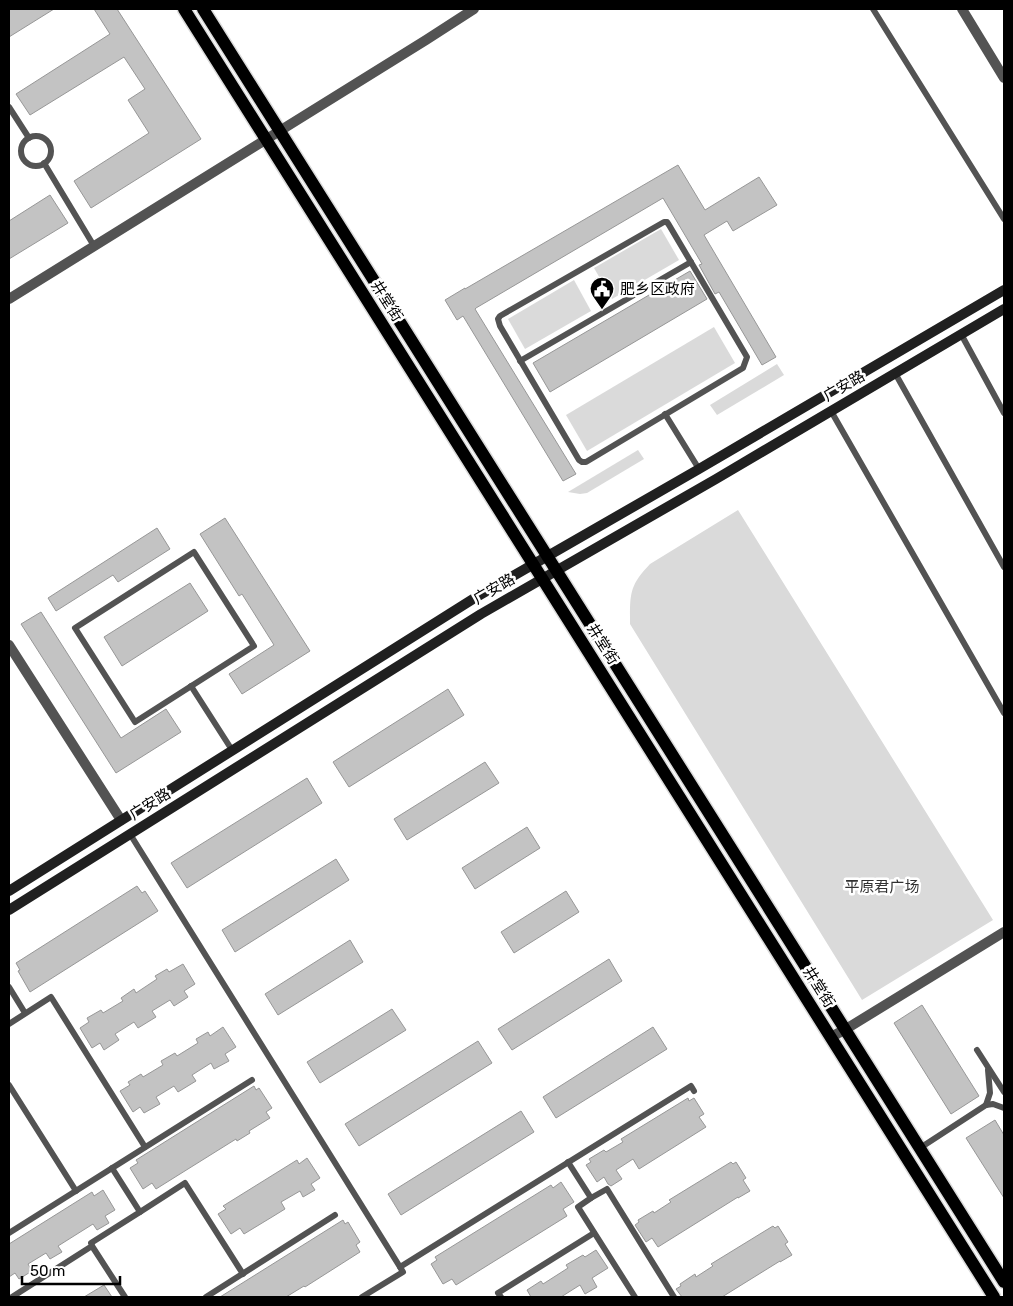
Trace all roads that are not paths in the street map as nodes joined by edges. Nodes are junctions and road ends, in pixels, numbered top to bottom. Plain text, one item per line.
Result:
1 (184, 9) edge
2 (204, 9) edge
3 (474, 9) edge
4 (873, 9) edge
5 (962, 9) edge
6 (1004, 78) edge
7 (9, 107) edge
8 (280, 130) junction
9 (29, 138) junction
10 (266, 139) junction
11 (44, 163) junction
12 (1004, 219) edge
13 (94, 246) junction
14 (691, 262) junction
15 (1004, 290) edge
16 (9, 299) edge
17 (1004, 309) edge
18 (961, 334) junction
19 (520, 361) junction
20 (896, 373) junction
21 (831, 411) junction
22 (1004, 413) edge
23 (665, 414) junction
24 (699, 470) junction
25 (548, 556) junction
26 (534, 564) junction
27 (1004, 567) edge
28 (557, 570) junction
29 (542, 578) junction
30 (9, 645) edge
31 (12, 658) edge
32 (191, 686) junction
33 (1004, 713) edge
34 (232, 750) junction
35 (121, 820) junction
36 (130, 834) junction
37 (9, 891) edge
38 (9, 910) edge
39 (1004, 932) edge
40 (9, 987) edge
41 (25, 1013) junction
42 (9, 1023) edge
43 (846, 1029) junction
44 (831, 1037) junction
45 (977, 1050) dead end
46 (987, 1066) junction
47 (252, 1080) dead end
48 (9, 1085) edge
49 (694, 1091) dead end
50 (1004, 1092) edge
51 (986, 1105) junction
52 (1004, 1108) edge
53 (145, 1147) junction
54 (920, 1148) junction
55 (568, 1162) junction
56 (112, 1168) junction
57 (76, 1191) junction
58 (591, 1198) junction
59 (140, 1212) junction
60 (335, 1216) dead end
61 (9, 1233) edge
62 (594, 1233) junction
63 (92, 1246) junction
64 (400, 1267) junction
65 (243, 1274) junction
66 (1004, 1282) edge
67 (12, 1297) edge
68 (125, 1297) edge
69 (206, 1297) edge
70 (362, 1297) edge
71 (501, 1297) edge
72 (634, 1297) edge
73 (674, 1297) edge
74 (994, 1297) edge

1 - 10 main road, 井堂街
2 - 8 main road, 井堂街
3 - 8 street
4 - 12 lane
5 - 6 street
7 - 9 lane
8 - 10 street
8 - 25 main road, 井堂街
9 - 11 lane
9 - 11 lane
10 - 13 street
10 - 26 main road, 井堂街
11 - 13 lane
13 - 16 street
14 - 19 lane
14 - 19 lane
14 - 23 lane
15 - 24 main road, 广安路
17 - 18 main road, 广安路
18 - 20 main road, 广安路
18 - 22 lane
19 - 23 lane
20 - 21 main road, 广安路
20 - 27 lane
21 - 28 main road, 广安路
21 - 33 lane
23 - 24 lane
24 - 25 main road, 广安路
25 - 26 main road, 广安路
25 - 28 main road, 井堂街
26 - 29 main road, 井堂街
26 - 34 main road, 广安路
28 - 29 main road, 广安路
28 - 43 main road, 井堂街
29 - 36 main road, 广安路
29 - 44 main road, 井堂街
30 - 31 street
31 - 35 street
32 - 32 lane
32 - 34 lane
34 - 35 main road, 广安路
35 - 37 main road, 广安路
36 - 38 main road, 广安路
36 - 64 lane
39 - 43 street
40 - 41 lane
41 - 42 lane
41 - 53 lane
43 - 44 street
43 - 54 main road, 井堂街
44 - 74 main road, 井堂街
45 - 46 lane
46 - 50 lane
46 - 51 lane
47 - 53 lane
48 - 57 lane
49 - 55 lane
51 - 52 lane
51 - 54 lane
53 - 56 lane
54 - 66 main road, 井堂街
55 - 58 lane
55 - 64 lane
56 - 57 lane
56 - 59 lane
57 - 61 lane
58 - 62 lane
58 - 73 lane
59 - 63 lane
59 - 65 lane
60 - 65 lane
62 - 71 lane
62 - 72 lane
63 - 67 lane
63 - 68 lane
64 - 70 lane
65 - 69 lane

